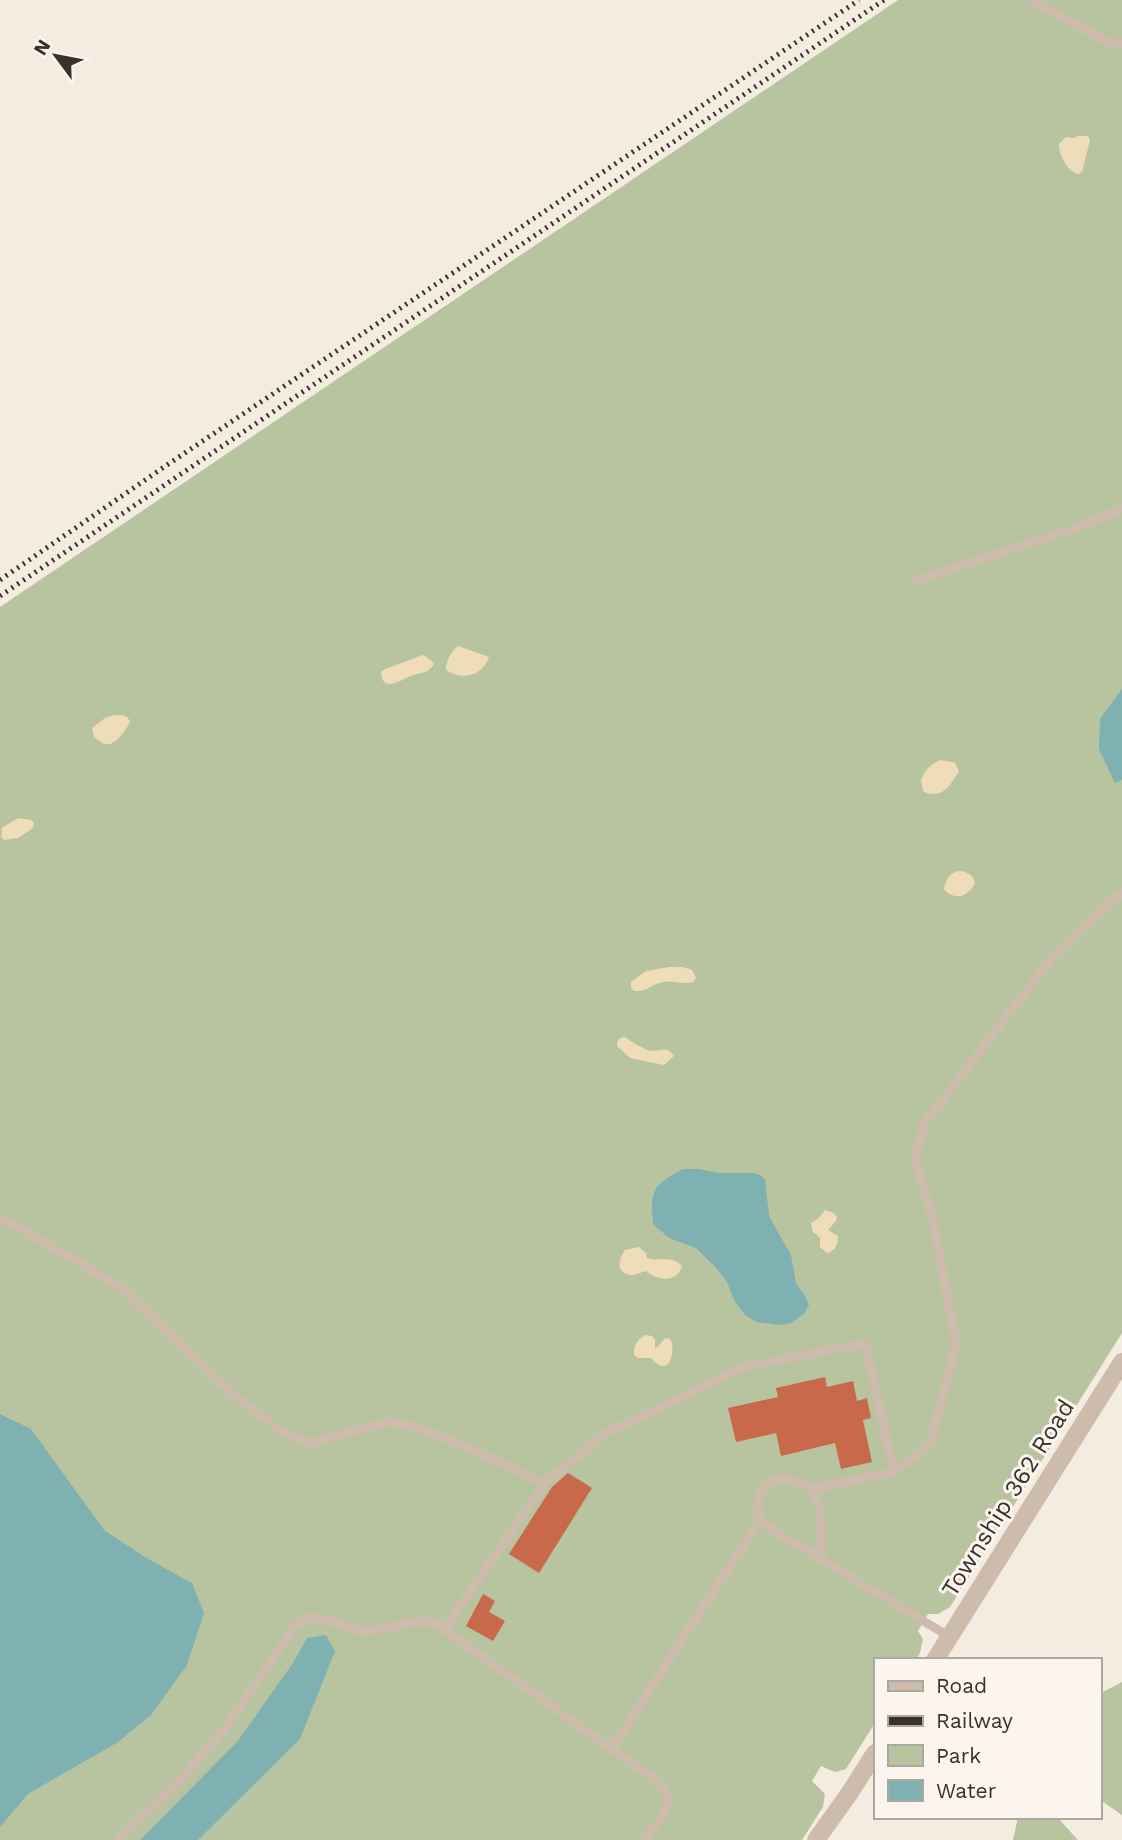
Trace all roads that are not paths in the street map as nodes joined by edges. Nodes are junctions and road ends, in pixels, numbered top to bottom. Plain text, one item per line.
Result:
1 (1031, 0) edge
2 (1122, 43) edge
3 (1122, 508) edge
4 (917, 580) dead end
5 (1122, 894) edge
6 (0, 1217) edge
7 (1122, 1362) edge
8 (894, 1472) junction
9 (544, 1484) junction
10 (812, 1489) junction
11 (761, 1519) junction
12 (821, 1559) junction
13 (444, 1629) junction
14 (950, 1637) junction
15 (936, 1658) edge
16 (611, 1749) junction
17 (874, 1755) edge
18 (117, 1840) edge
19 (644, 1840) edge
20 (816, 1840) edge

1 - 2 lane
3 - 4 lane
5 - 8 lane
6 - 9 lane
7 - 14 street, Township 362 Road
8 - 9 lane
8 - 10 lane
9 - 13 lane
10 - 11 lane
10 - 12 lane
11 - 12 lane
11 - 16 lane
12 - 14 lane
13 - 16 lane
13 - 18 lane
14 - 15 street, Township 362 Road
16 - 19 lane
17 - 20 street

